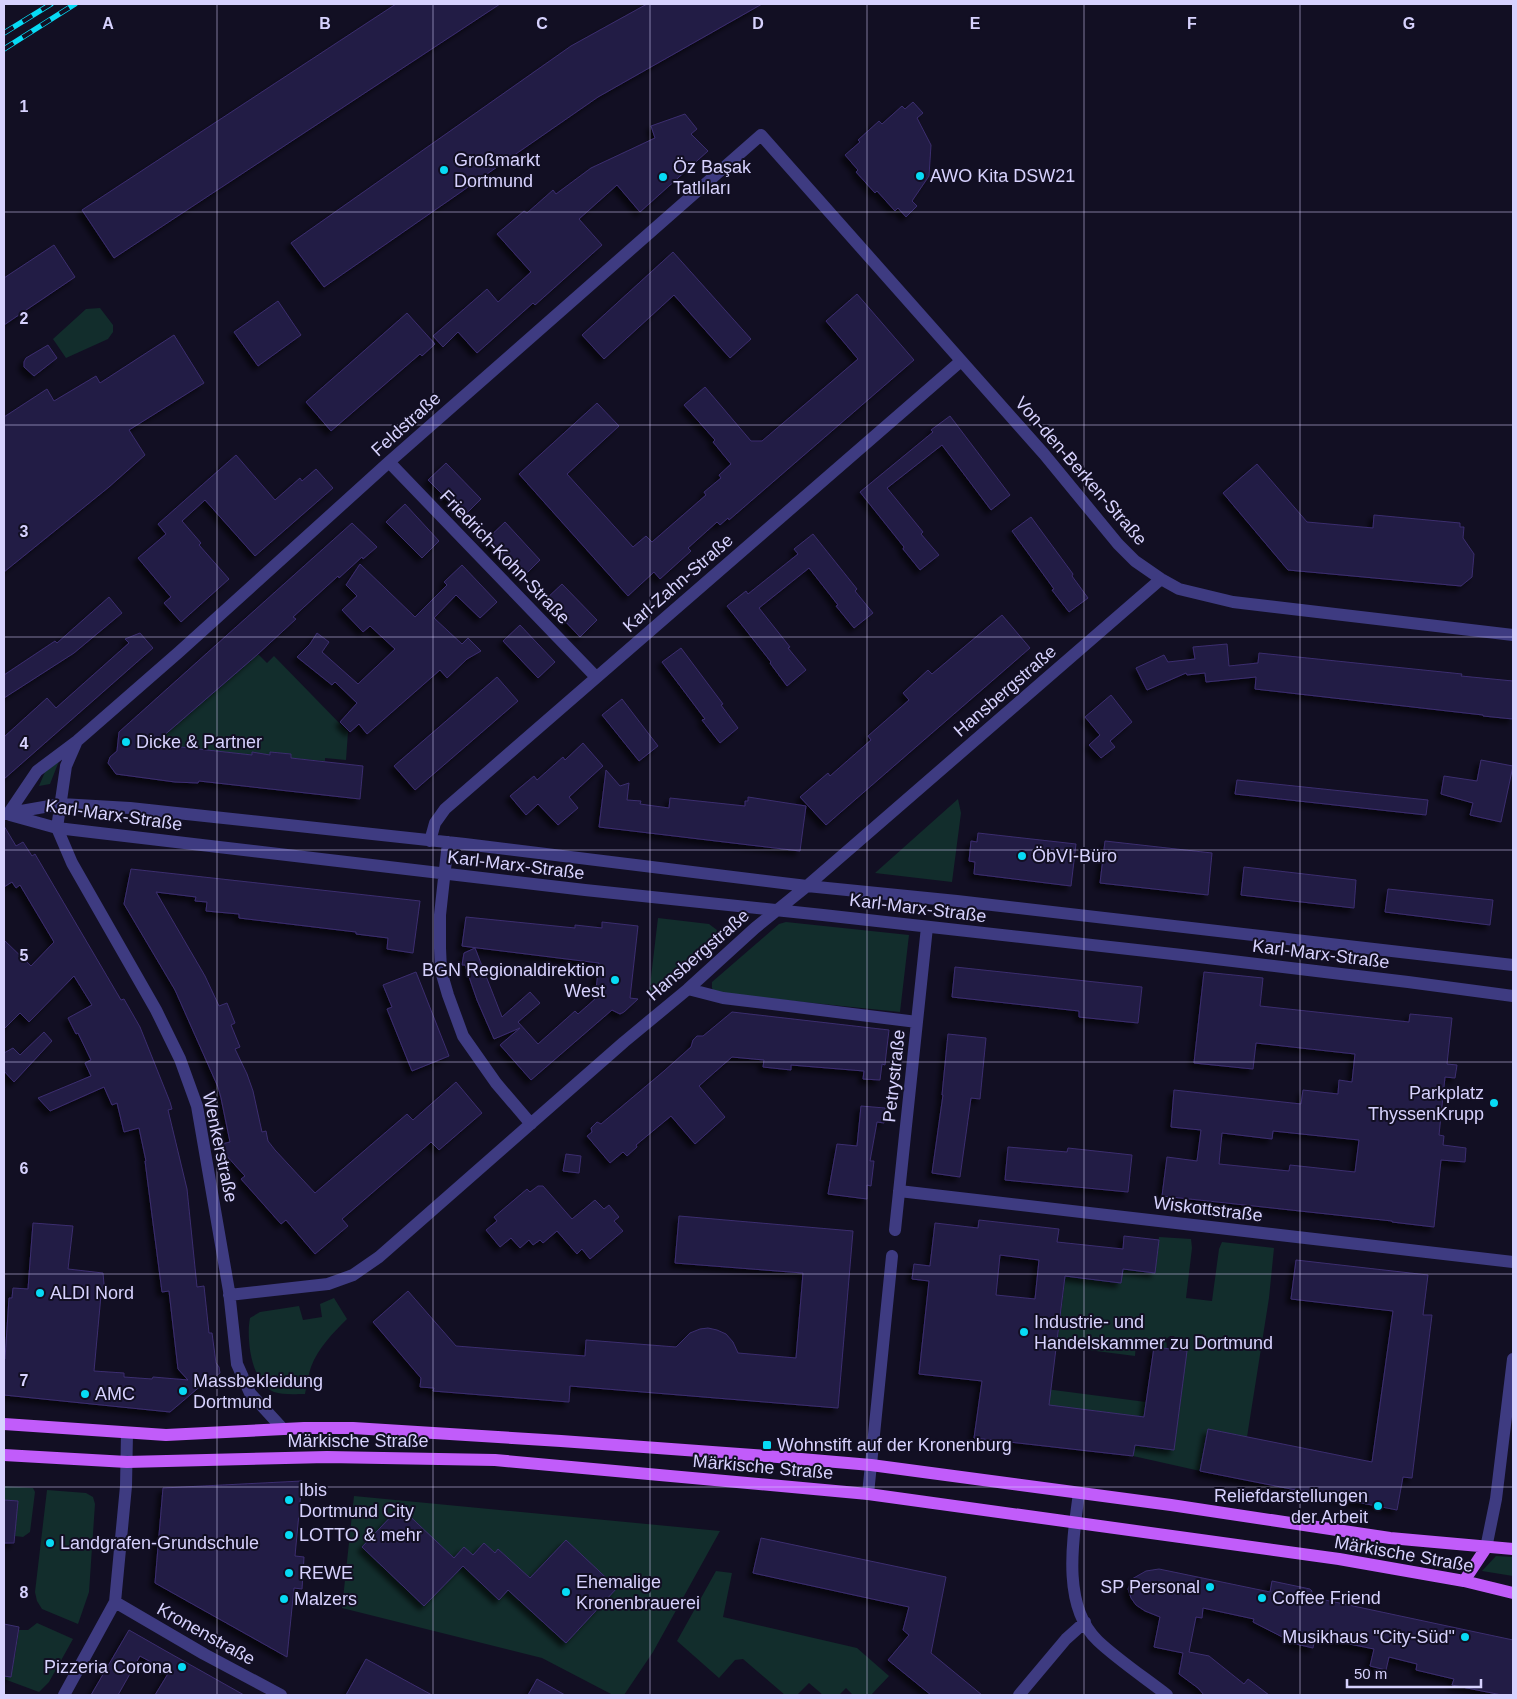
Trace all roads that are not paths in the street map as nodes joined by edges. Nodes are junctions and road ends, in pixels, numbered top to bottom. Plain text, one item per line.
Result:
1 (761, 135) joint
2 (961, 360) junction
3 (389, 462) junction
4 (1161, 580) junction
5 (1513, 635) edge
6 (596, 677) junction
7 (77, 741) junction
8 (61, 804) junction
9 (6, 814) edge
10 (57, 828) junction
11 (430, 841) junction
12 (448, 842) junction
13 (445, 874) junction
14 (807, 886) junction
15 (778, 910) junction
16 (927, 927) junction
17 (1513, 966) edge
18 (688, 989) junction
19 (1513, 996) edge
20 (917, 1022) junction
21 (531, 1124) junction
22 (898, 1192) junction
23 (895, 1230) dead end
24 (892, 1256) dead end
25 (1513, 1262) edge
26 (229, 1295) junction
27 (1513, 1359) edge
28 (4, 1424) edge
29 (283, 1429) junction
30 (127, 1433) junction
31 (4, 1455) edge
32 (127, 1462) junction
33 (871, 1465) junction
34 (1079, 1493) junction
35 (868, 1494) junction
36 (1075, 1522) junction
37 (1486, 1548) junction
38 (1513, 1549) edge
39 (1464, 1581) junction
40 (1513, 1593) edge
41 (115, 1602) junction
42 (1084, 1622) junction
43 (64, 1695) edge
44 (281, 1695) edge
45 (1019, 1695) edge
46 (1167, 1695) edge

1 - 2 street, Von-den-Berken-Straße
1 - 3 street, Feldstraße
2 - 4 street, Von-den-Berken-Straße
2 - 6 street, Karl-Zahn-Straße
3 - 6 street, Friedrich-Kohn-Straße
3 - 7 street, Feldstraße
4 - 5 street, Von-den-Berken-Straße
4 - 14 street, Hansbergstraße
6 - 11 street, Karl-Zahn-Straße
7 - 8 street, Feldstraße
7 - 9 street, Feldstraße
8 - 9 street, Karl-Marx-Straße
8 - 10 street, Feldstraße
8 - 11 street, Karl-Marx-Straße
9 - 10 street, Karl-Marx-Straße
10 - 13 street, Karl-Marx-Straße
10 - 26 street, Wenkerstraße
11 - 12 street, Karl-Marx-Straße
12 - 13 street
12 - 14 street, Karl-Marx-Straße
13 - 15 street, Karl-Marx-Straße
13 - 21 street
14 - 15 street, Hansbergstraße
14 - 17 street, Karl-Marx-Straße
15 - 16 street, Karl-Marx-Straße
15 - 18 street, Hansbergstraße
16 - 19 street, Karl-Marx-Straße
16 - 20 street, Petrystraße
18 - 20 street
18 - 21 street, Hansbergstraße
20 - 22 street, Petrystraße
21 - 26 street, Hansbergstraße
22 - 23 street, Petrystraße
22 - 25 street, Wiskottstraße
24 - 33 street
26 - 29 street, Wenkerstraße
27 - 37 street
28 - 30 main road, Märkische Straße
29 - 30 main road, Märkische Straße
29 - 33 main road, Märkische Straße
30 - 32 street
31 - 32 main road, Märkische Straße
32 - 35 main road, Märkische Straße
32 - 41 street
33 - 34 main road, Märkische Straße
33 - 35 street
34 - 36 street
34 - 37 main road, Märkische Straße
35 - 36 main road, Märkische Straße
36 - 39 main road, Märkische Straße
36 - 42 street
37 - 38 main road, Märkische Straße
37 - 39 main road
39 - 40 main road, Märkische Straße
41 - 43 street
41 - 44 street, Kronenstraße
42 - 45 street
42 - 46 street

